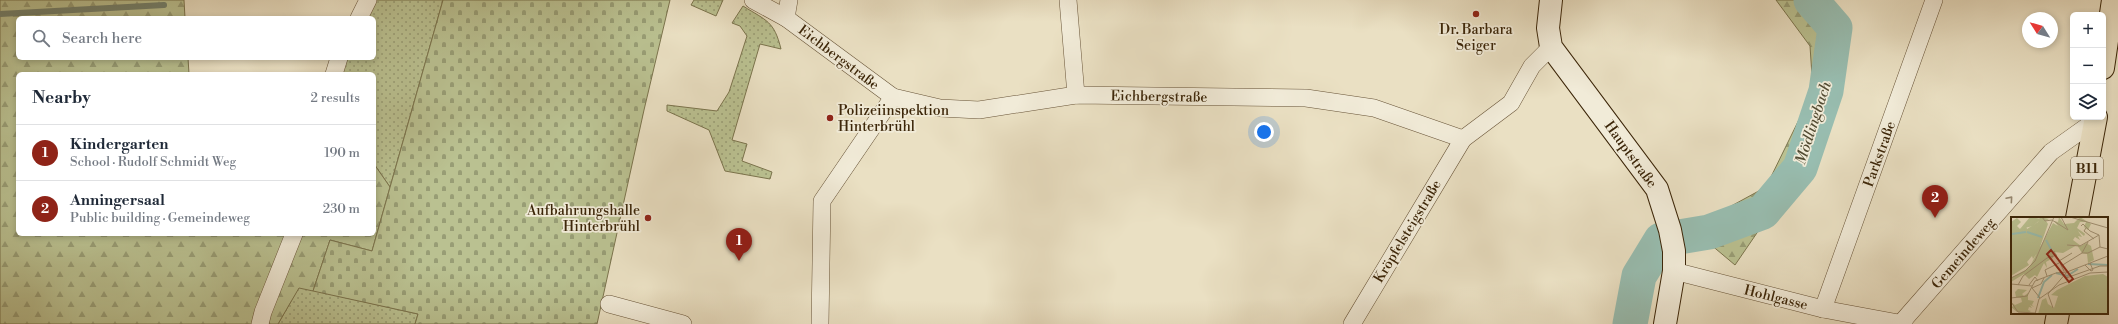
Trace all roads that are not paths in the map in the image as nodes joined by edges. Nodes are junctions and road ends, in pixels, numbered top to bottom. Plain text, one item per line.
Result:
1 (368, 0) edge
2 (753, 0) edge
3 (789, 0) edge
4 (1068, 0) edge
5 (1551, 0) edge
6 (1934, 0) edge
7 (2113, 0) edge
8 (360, 16) edge
9 (786, 18) junction
10 (1551, 47) junction
11 (2106, 48) edge
12 (338, 60) edge
13 (334, 72) edge
14 (1076, 95) junction
15 (892, 97) junction
16 (2093, 120) edge
17 (2096, 120) edge
18 (1463, 139) junction
19 (2077, 217) edge
20 (293, 236) edge
21 (1674, 261) junction
22 (608, 304) dead end
23 (1823, 308) junction
24 (2058, 314) edge
25 (260, 324) edge
26 (683, 324) edge
27 (820, 324) edge
28 (1352, 324) edge
29 (1665, 324) edge
30 (1902, 324) edge
31 (2056, 324) edge

1 - 8 street
2 - 9 street, Eichbergstraße
3 - 9 street
4 - 14 street
5 - 10 main road, Hauptstraße
6 - 23 street, Parkstraße
7 - 11 main road
9 - 15 street, Eichbergstraße
10 - 18 street
10 - 21 main road, Hauptstraße
12 - 13 street
14 - 15 street, Eichbergstraße
14 - 18 street, Eichbergstraße
15 - 27 street
30 -> 16 street, Gemeindeweg
17 - 19 main road, B11
18 - 28 street, Kröpfelsteigstraße
20 - 25 street
21 - 23 street, Hohlgasse
21 - 29 main road, Hauptstraße
22 - 26 street
23 - 30 street, Hohlgasse
24 - 31 main road

